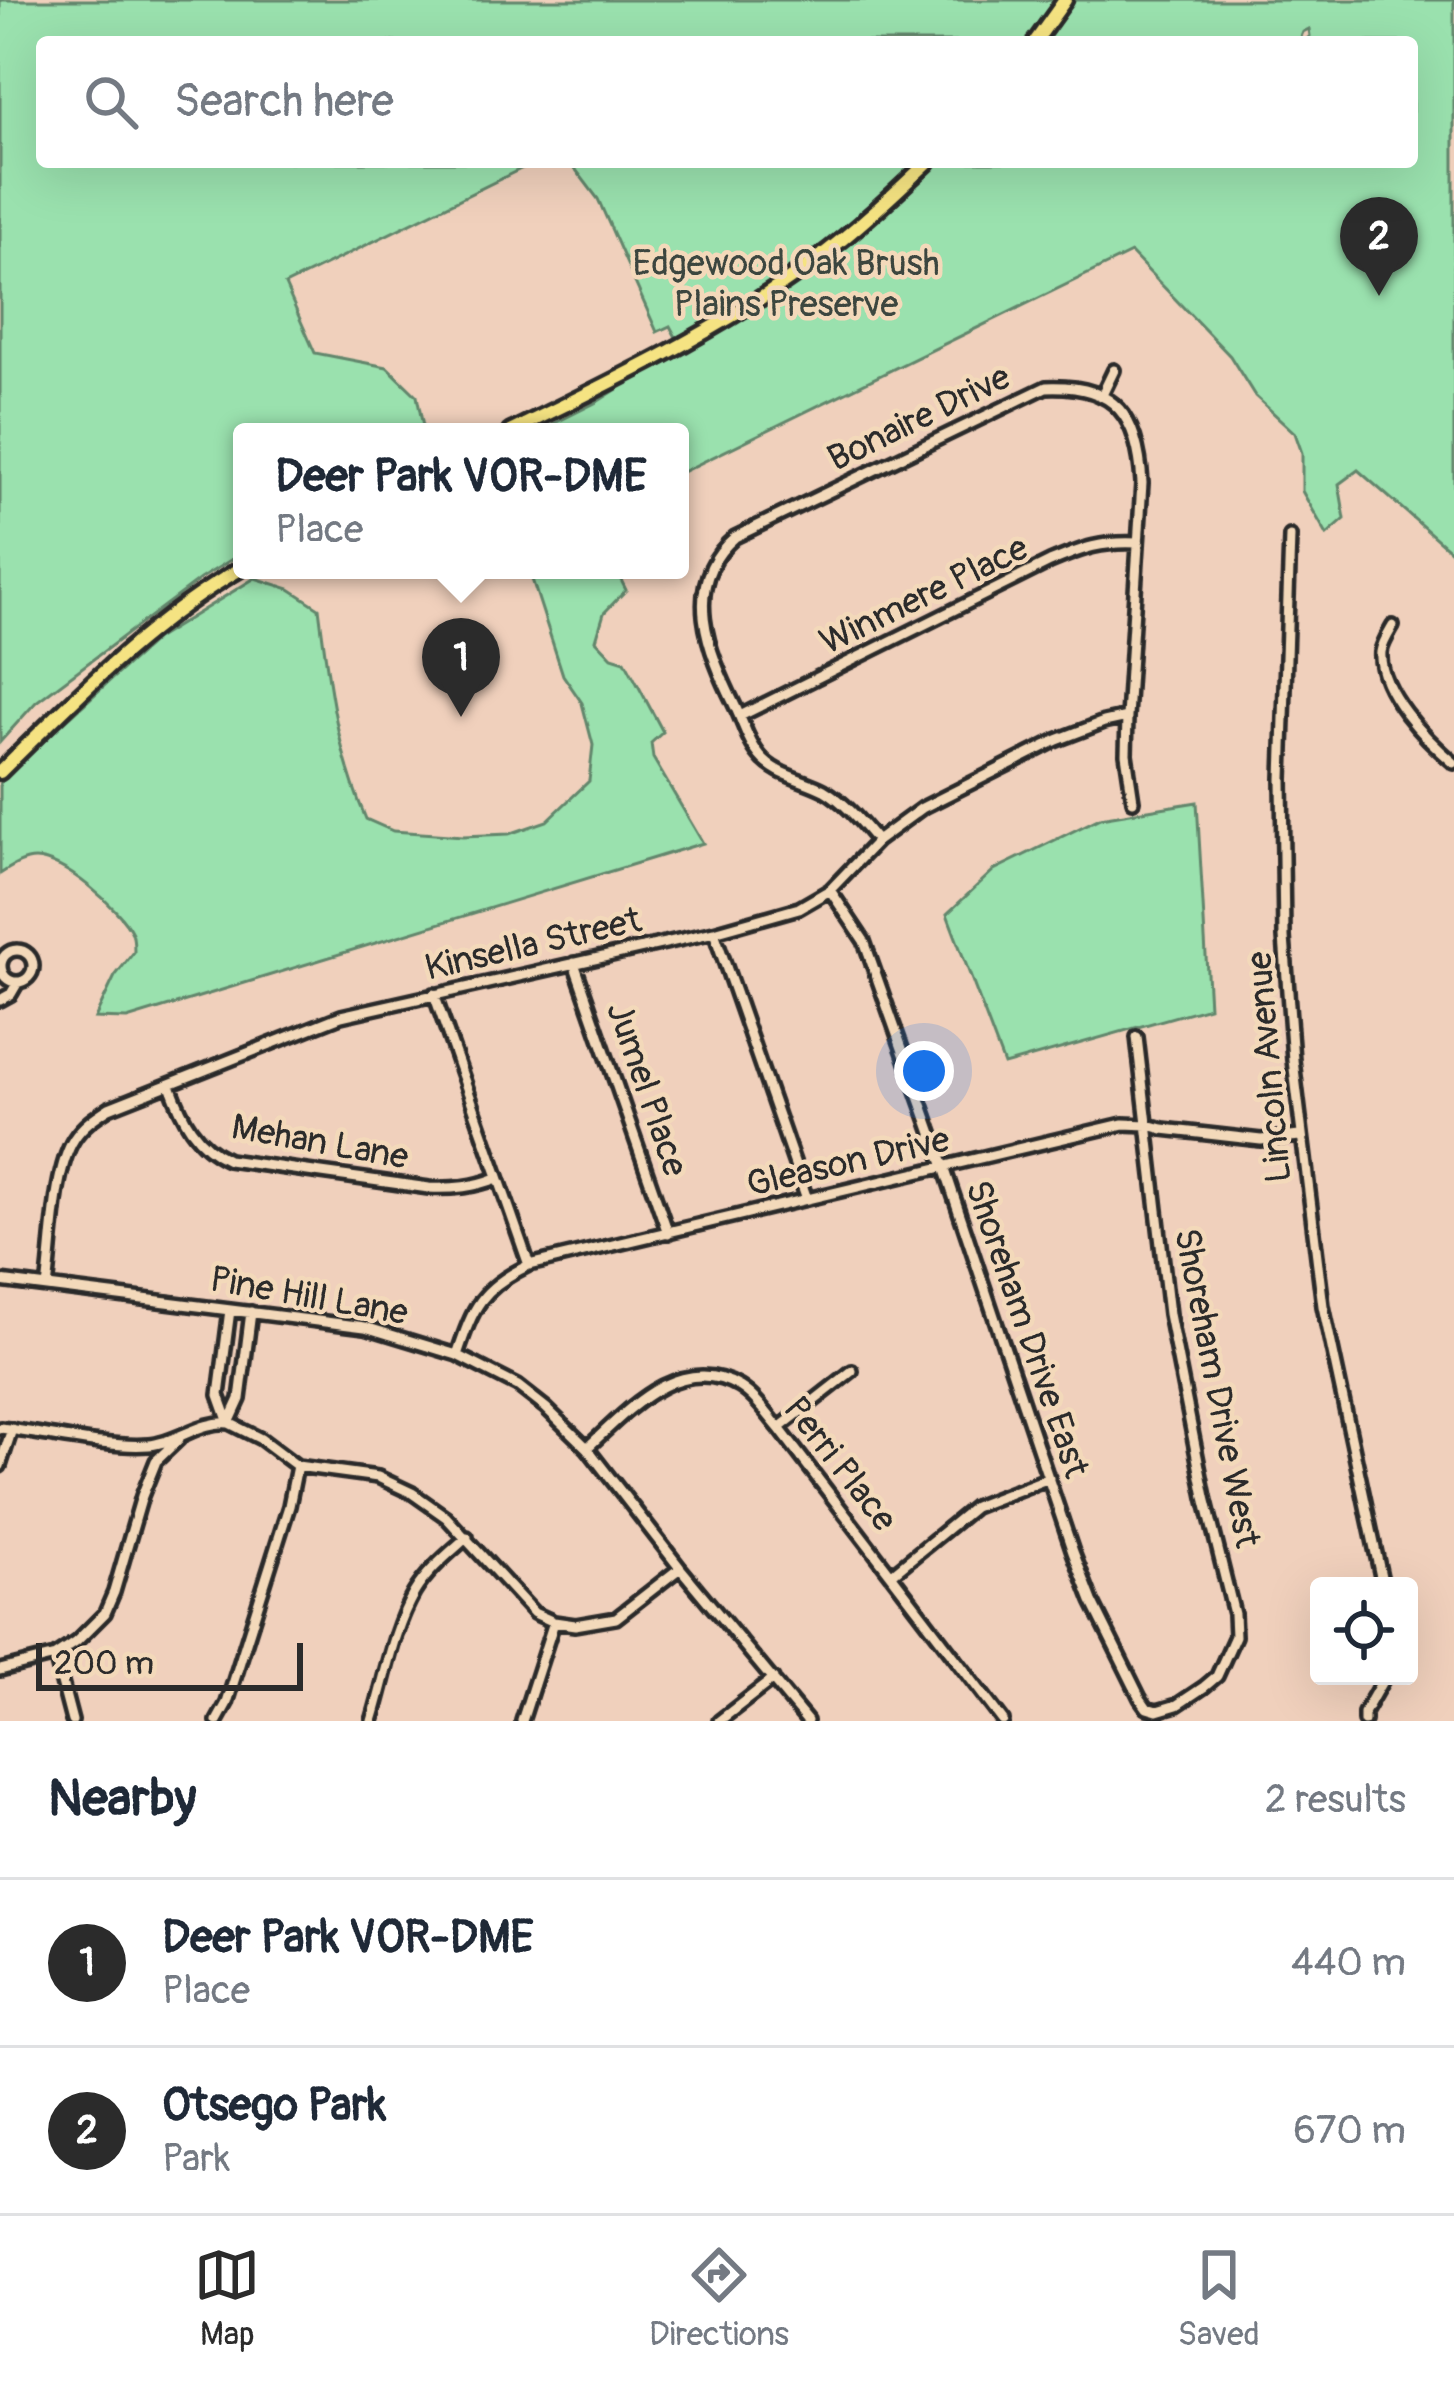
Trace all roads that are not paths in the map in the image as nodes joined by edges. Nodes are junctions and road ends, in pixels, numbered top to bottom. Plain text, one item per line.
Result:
1 (1065, 0) edge
2 (1039, 36) edge
3 (922, 168) edge
4 (1114, 370) dead end
5 (1102, 395) junction
6 (528, 423) edge
7 (1290, 536) dead end
8 (1138, 543) junction
9 (233, 574) edge
10 (1393, 626) dead end
11 (740, 716) junction
12 (1127, 718) junction
13 (1454, 763) edge
14 (0, 772) edge
15 (1133, 801) dead end
16 (877, 841) junction
17 (830, 890) junction
18 (714, 932) junction
19 (574, 963) junction
20 (18, 982) dead end
21 (434, 994) junction
22 (0, 1000) edge
23 (1137, 1036) dead end
24 (170, 1085) junction
25 (1148, 1125) junction
26 (1300, 1136) junction
27 (944, 1167) junction
28 (496, 1178) junction
29 (807, 1199) junction
30 (668, 1233) junction
31 (529, 1264) junction
32 (0, 1281) edge
33 (47, 1287) junction
34 (230, 1310) junction
35 (251, 1312) junction
36 (457, 1355) junction
37 (852, 1371) dead end
38 (229, 1424) junction
39 (779, 1428) junction
40 (6, 1429) edge
41 (179, 1439) junction
42 (587, 1448) junction
43 (0, 1466) edge
44 (297, 1466) junction
45 (1049, 1478) junction
46 (467, 1537) junction
47 (680, 1568) junction
48 (892, 1574) junction
49 (1381, 1577) edge
50 (554, 1622) junction
51 (56, 1656) junction
52 (0, 1670) edge
53 (773, 1679) junction
54 (1380, 1685) edge
55 (1157, 1711) joint
56 (72, 1721) edge
57 (217, 1721) edge
58 (371, 1721) edge
59 (521, 1721) edge
60 (719, 1721) edge
61 (807, 1721) edge
62 (1003, 1721) edge
63 (1364, 1721) edge

1 - 2 main road
3 - 6 main road
4 - 5 street
5 - 8 street
5 - 11 street, Bonaire Drive
7 - 26 street, Lincoln Avenue
8 - 11 street, Winmere Place
8 - 12 street
9 - 14 main road
10 - 13 street
11 - 16 street, Bonaire Drive
12 - 15 street
12 - 16 street, Kinsella Street
16 - 17 street, Kinsella Street
17 - 18 street, Kinsella Street
17 - 27 street, Shoreham Drive East
18 - 19 street, Kinsella Street
18 - 29 street
19 - 21 street, Kinsella Street
19 - 30 street, Jumel Place
20 - 22 street
21 - 24 street, Kinsella Street
21 - 28 street
23 - 25 street, Shoreham Drive West
24 - 28 street, Mehan Lane
24 - 33 street, Kinsella Street
25 - 26 street, Gleason Drive
25 - 27 street, Gleason Drive
25 - 55 street, Shoreham Drive West
26 - 49 street, Lincoln Avenue
27 - 29 street, Gleason Drive
27 - 45 street, Shoreham Drive East
28 - 31 street
29 - 30 street, Gleason Drive
30 - 31 street, Gleason Drive
31 - 36 street, Gleason Drive
32 - 33 street, Pine Hill Lane
33 - 34 street, Pine Hill Lane
34 - 35 street, Pine Hill Lane
34 - 38 street
35 - 36 street, Pine Hill Lane
35 - 38 street
36 - 42 street, Pine Hill Lane
37 - 39 street
38 - 41 street
38 - 44 street
39 - 42 street, Perri Place
39 - 48 street, Perri Place
40 - 41 street
40 - 43 street
41 - 51 street
42 - 47 street, Pine Hill Lane
44 - 46 street
44 - 57 street
45 - 48 street
45 - 55 street, Shoreham Drive East
46 - 50 street
46 - 58 street
47 - 50 street
47 - 53 street, Pine Hill Lane
48 - 62 street, Perri Place
50 - 59 street
51 - 52 street
51 - 56 street
53 - 60 street
53 - 61 street, Pine Hill Lane
54 - 63 street

